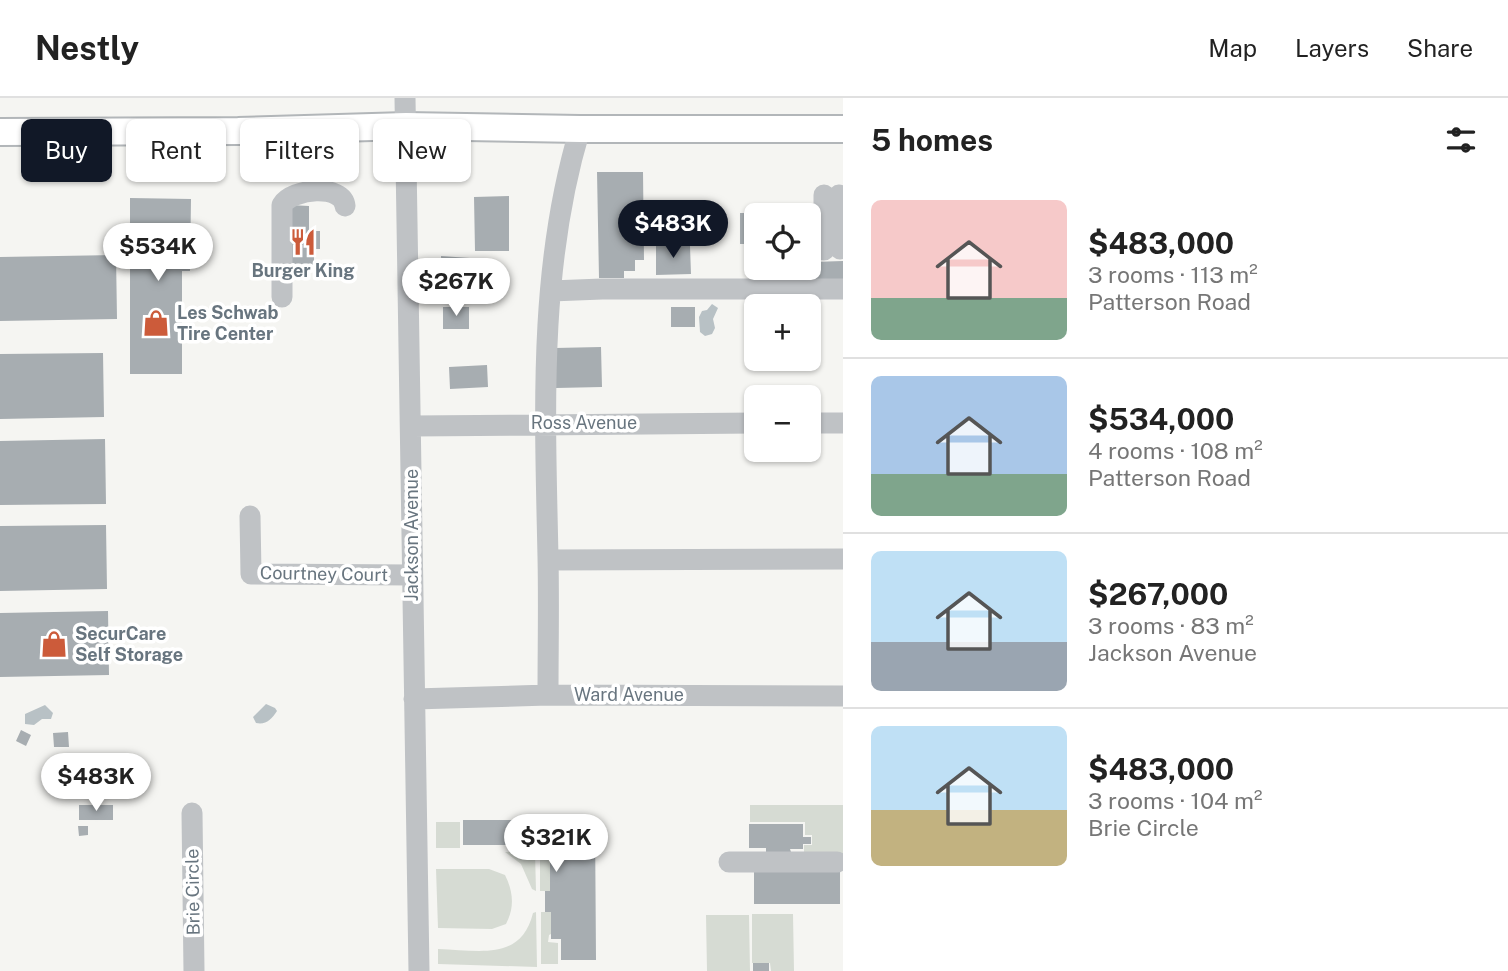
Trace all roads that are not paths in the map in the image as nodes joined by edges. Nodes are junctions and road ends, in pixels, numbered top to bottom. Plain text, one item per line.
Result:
1 (405, 98) edge
2 (406, 119) edge
3 (373, 127) edge
4 (471, 127) edge
5 (843, 129) edge
6 (580, 130) junction
7 (0, 132) edge
8 (407, 182) edge
9 (831, 195) dead end
10 (345, 206) dead end
11 (832, 249) dead end
12 (843, 289) edge
13 (551, 291) junction
14 (282, 298) dead end
15 (744, 423) edge
16 (821, 423) edge
17 (843, 423) edge
18 (544, 424) junction
19 (412, 426) junction
20 (250, 516) dead end
21 (843, 559) edge
22 (548, 560) junction
23 (412, 575) junction
24 (548, 695) junction
25 (843, 696) edge
26 (414, 699) junction
27 (192, 813) dead end
28 (729, 862) dead end
29 (837, 862) dead end
30 (194, 971) edge
31 (419, 971) edge

1 - 2 street, Jackson Avenue
3 - 7 main road
4 - 6 main road
5 - 6 main road
6 - 13 street
8 - 19 street, Jackson Avenue
9 - 11 street
10 - 14 street
12 - 13 street
13 - 18 street
15 - 18 street, Ross Avenue
16 - 17 street
18 - 19 street, Ross Avenue
18 - 22 street
19 - 23 street, Jackson Avenue
20 - 23 street, Courtney Court
21 - 22 street
22 - 24 street
23 - 26 street, Jackson Avenue
24 - 25 street, Ward Avenue
24 - 26 street, Ward Avenue
26 - 31 street, Jackson Avenue
27 - 30 street, Brie Circle
28 - 29 street

